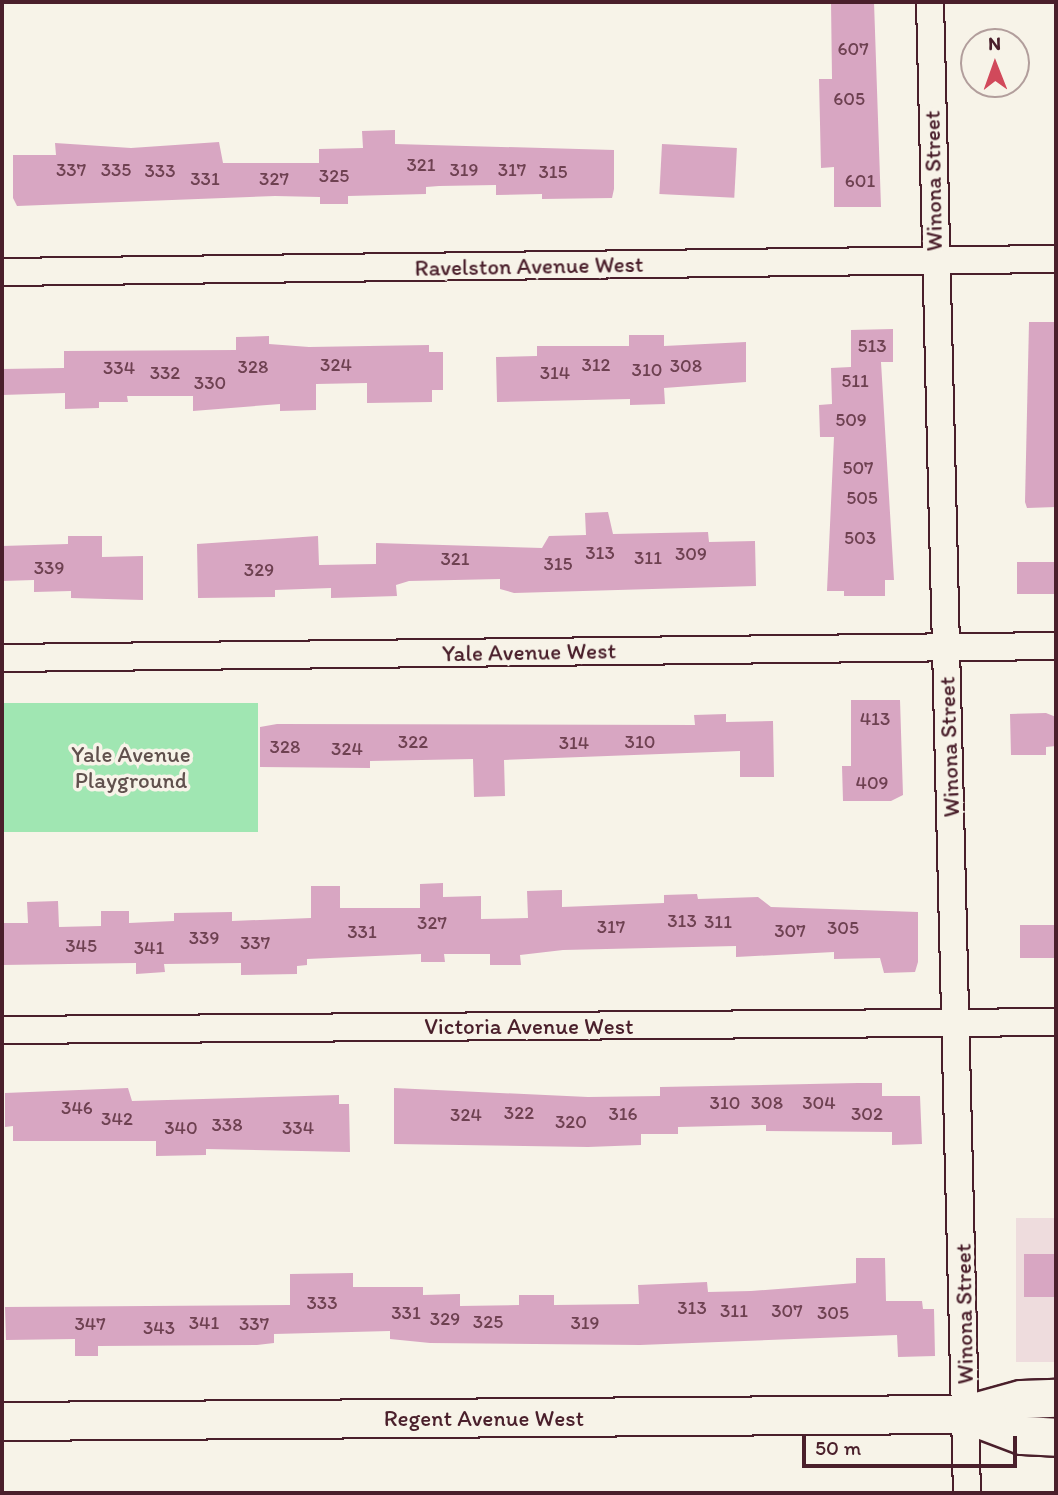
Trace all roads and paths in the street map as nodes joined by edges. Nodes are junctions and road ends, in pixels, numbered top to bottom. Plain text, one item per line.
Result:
1 (930, 2) edge
2 (1056, 259) edge
3 (935, 261) junction
4 (2, 272) edge
5 (1056, 646) edge
6 (946, 649) junction
7 (2, 658) edge
8 (957, 1023) junction
9 (1056, 1023) edge
10 (2, 1030) edge
11 (1056, 1398) edge
12 (966, 1414) junction
13 (2, 1422) edge
14 (1056, 1437) edge
15 (967, 1493) edge

1 - 3 street, Winona Street
2 - 3 street, Ravelston Avenue West
3 - 4 street, Ravelston Avenue West
3 - 6 street, Winona Street
5 - 6 street, Yale Avenue West
6 - 7 street, Yale Avenue West
6 - 8 street, Winona Street
8 - 9 street, Victoria Avenue West
8 - 10 street, Victoria Avenue West
8 - 12 street, Winona Street
11 - 12 main road, Regent Avenue West
12 - 13 main road, Regent Avenue West
12 - 14 main road, Regent Avenue West
12 - 15 street, Winona Street

